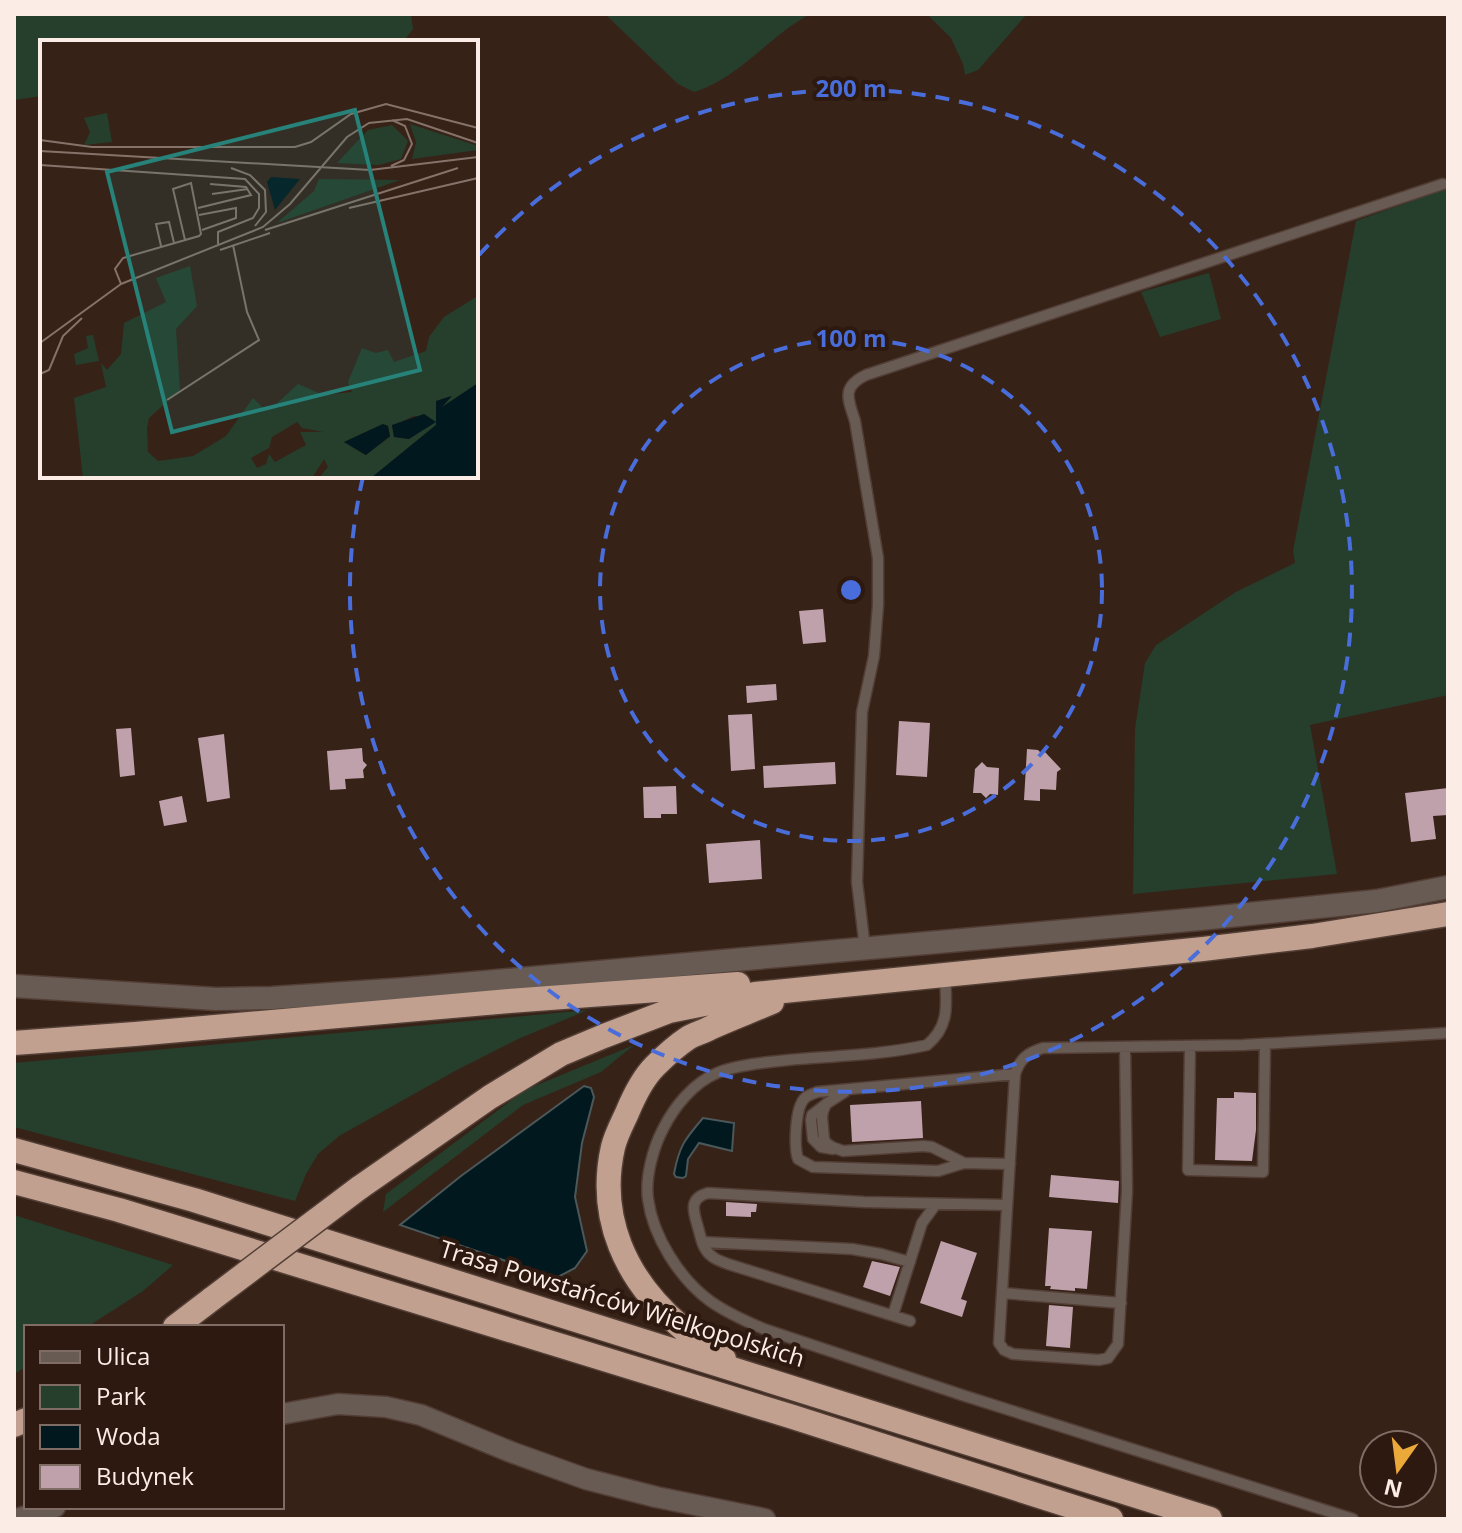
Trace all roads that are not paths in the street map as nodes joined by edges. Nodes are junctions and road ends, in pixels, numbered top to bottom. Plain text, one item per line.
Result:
1 (1443, 184) dead end
2 (1448, 887) edge
3 (1448, 914) edge
4 (865, 949) junction
5 (945, 975) junction
6 (14, 986) edge
7 (804, 989) junction
8 (1448, 1033) edge
9 (14, 1043) edge
10 (1265, 1044) junction
11 (1125, 1047) junction
12 (1190, 1047) junction
13 (1015, 1074) junction
14 (848, 1090) junction
15 (14, 1150) edge
16 (964, 1163) junction
17 (1010, 1164) junction
18 (14, 1182) edge
19 (936, 1204) junction
20 (1007, 1205) junction
21 (702, 1242) junction
22 (910, 1262) junction
23 (1002, 1293) junction
24 (1121, 1303) junction
25 (893, 1315) junction
26 (910, 1321) dead end
27 (178, 1325) edge
28 (775, 1381) junction
29 (284, 1414) edge
30 (49, 1509) edge
31 (17, 1519) edge
32 (765, 1519) edge
33 (1111, 1519) edge
34 (1210, 1519) edge
35 (1353, 1519) edge

1 - 4 lane
2 - 4 street
3 - 5 highway
4 - 6 street
5 - 7 highway
5 - 35 lane
7 - 9 highway
7 - 27 highway, bridge
7 - 28 highway
8 - 10 lane
10 - 12 lane
10 - 12 lane
11 - 12 lane
11 - 13 lane
11 - 24 lane
13 - 14 lane
13 - 17 lane
14 - 16 lane
14 - 16 lane
15 - 28 highway, Trasa Powstańców Wielkopolskich
16 - 17 lane
17 - 20 lane
18 - 33 highway
19 - 20 lane
19 - 21 lane
19 - 22 lane
20 - 23 lane
21 - 22 lane
21 - 25 lane
22 - 25 lane
23 - 24 lane
23 - 24 lane
25 - 26 lane
28 - 34 highway, Trasa Powstańców Wielkopolskich
29 - 32 street
30 - 31 street

